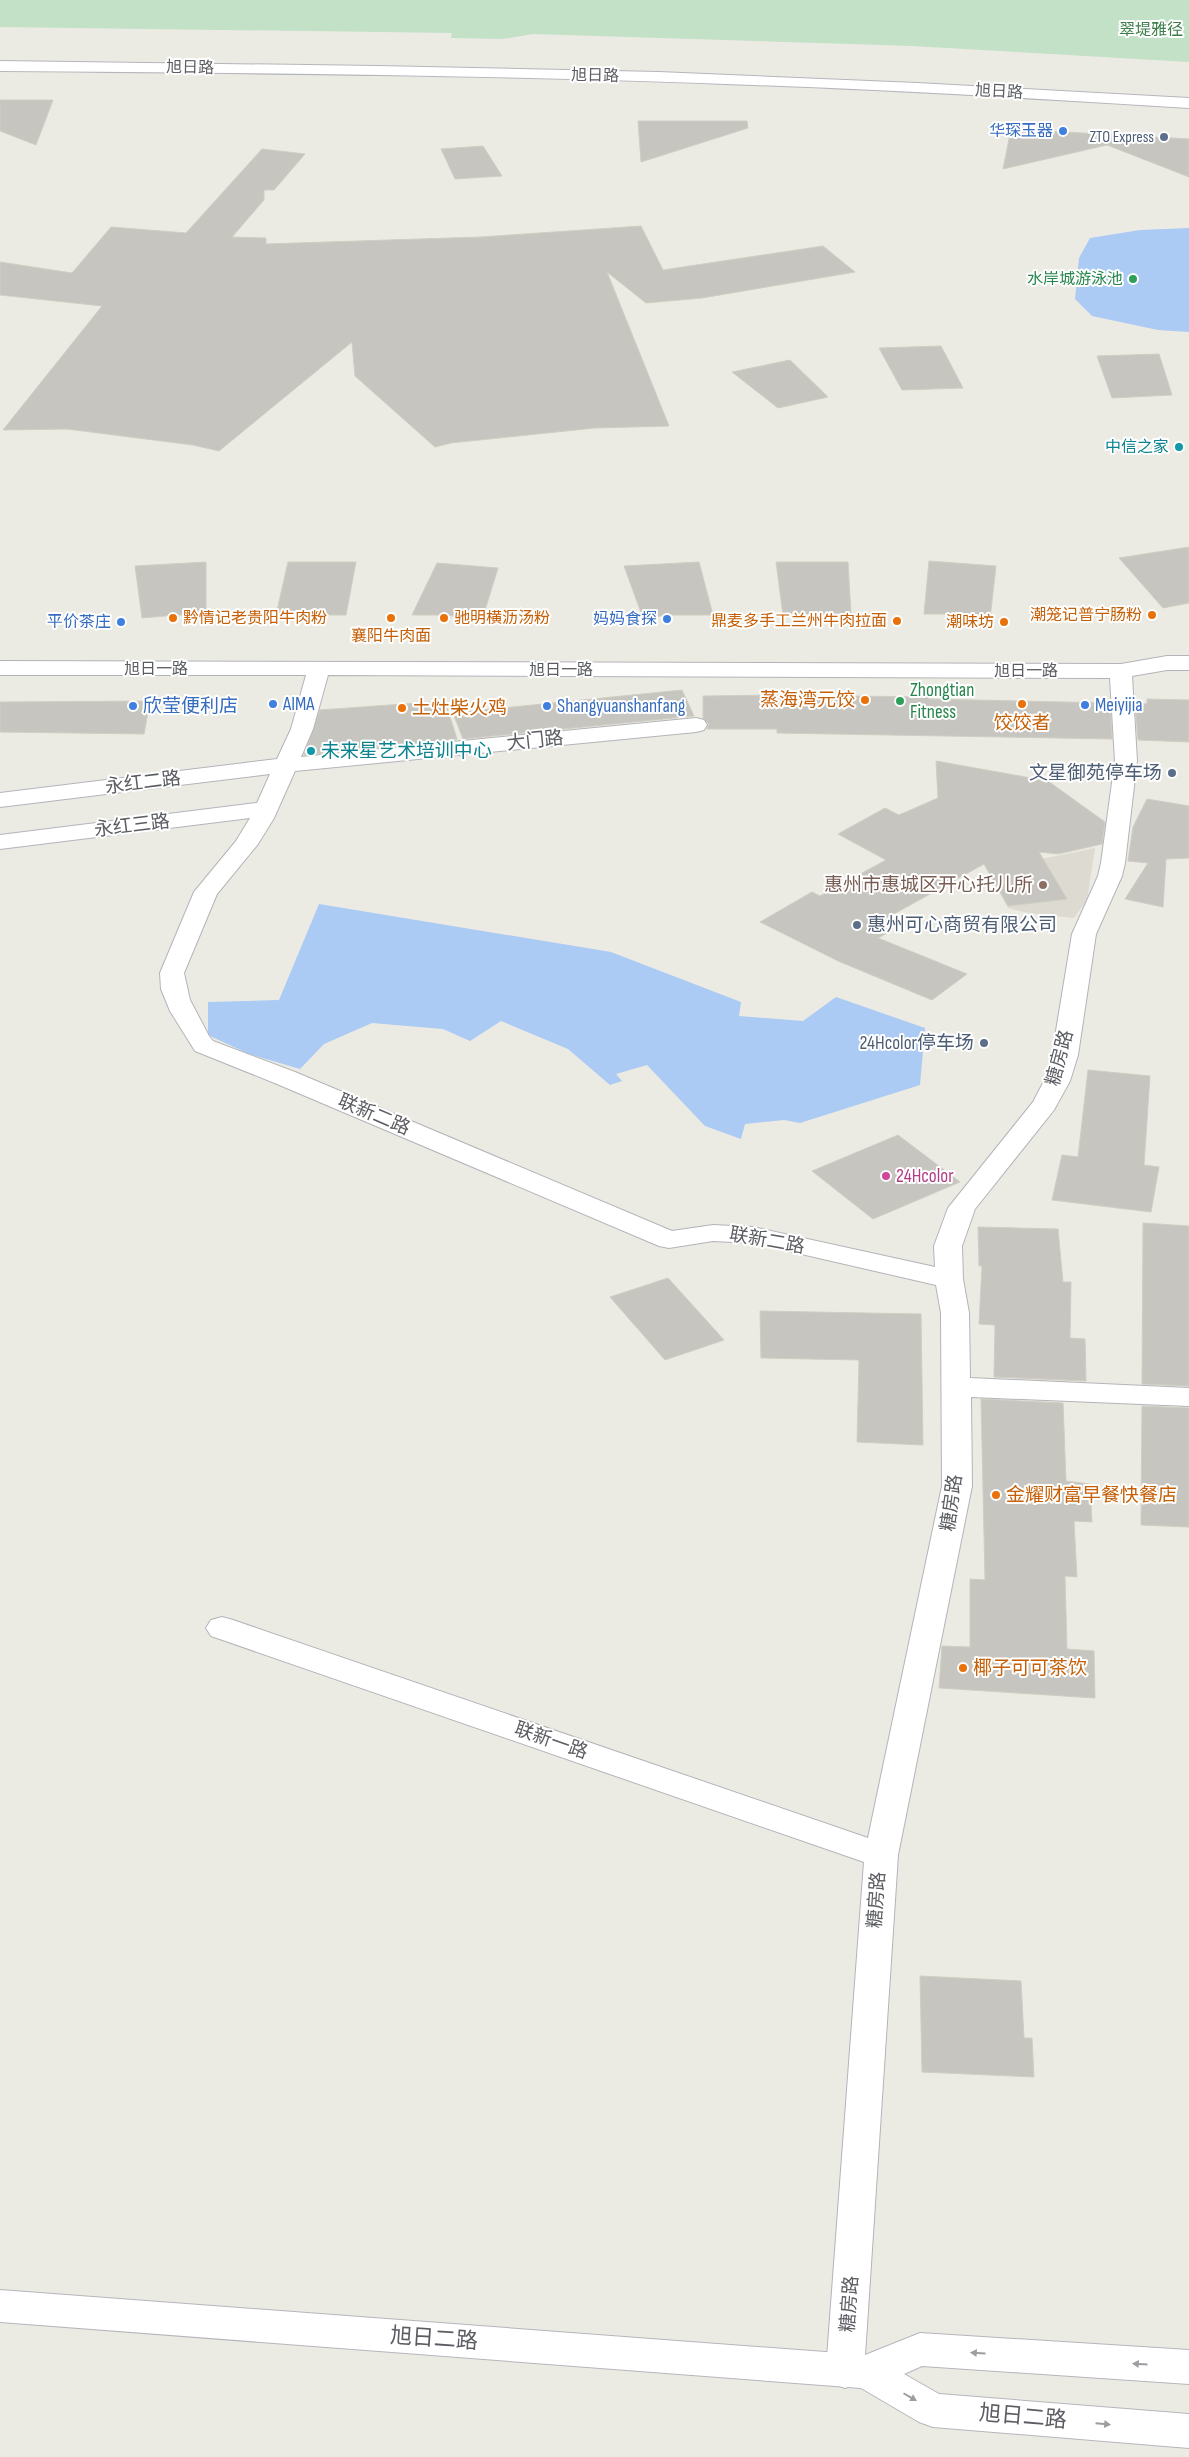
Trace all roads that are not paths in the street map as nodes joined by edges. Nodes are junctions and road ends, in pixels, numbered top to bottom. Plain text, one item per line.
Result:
1 (0, 66) edge
2 (1189, 103) edge
3 (1189, 663) edge
4 (0, 668) edge
5 (319, 669) junction
6 (1121, 671) junction
7 (1189, 681) edge
8 (696, 725) dead end
9 (286, 766) junction
10 (0, 800) edge
11 (265, 810) junction
12 (0, 842) edge
13 (948, 1279) junction
14 (957, 1387) junction
15 (1189, 1397) edge
16 (222, 1628) dead end
17 (880, 1855) junction
18 (0, 2306) edge
19 (1189, 2367) edge
20 (856, 2371) junction
21 (1189, 2431) edge

1 - 2 street, 旭日路
3 - 6 street, 旭日一路
4 - 5 street, 旭日一路
5 - 6 street, 旭日一路
5 - 9 street, 联新二路
6 - 7 street, 旭日一路
6 - 13 street, 糖房路
8 - 9 street, 大门路
9 - 10 street, 永红二路
9 - 11 street, 联新二路
11 - 12 street, 永红三路
11 - 13 street, 联新二路
13 - 14 street, 糖房路
14 - 15 street
14 - 17 street, 糖房路
16 - 17 street, 联新一路
17 - 20 street, 糖房路
18 - 20 street, 旭日二路
19 -> 20 street, 旭日二路
20 -> 21 street, 旭日二路

